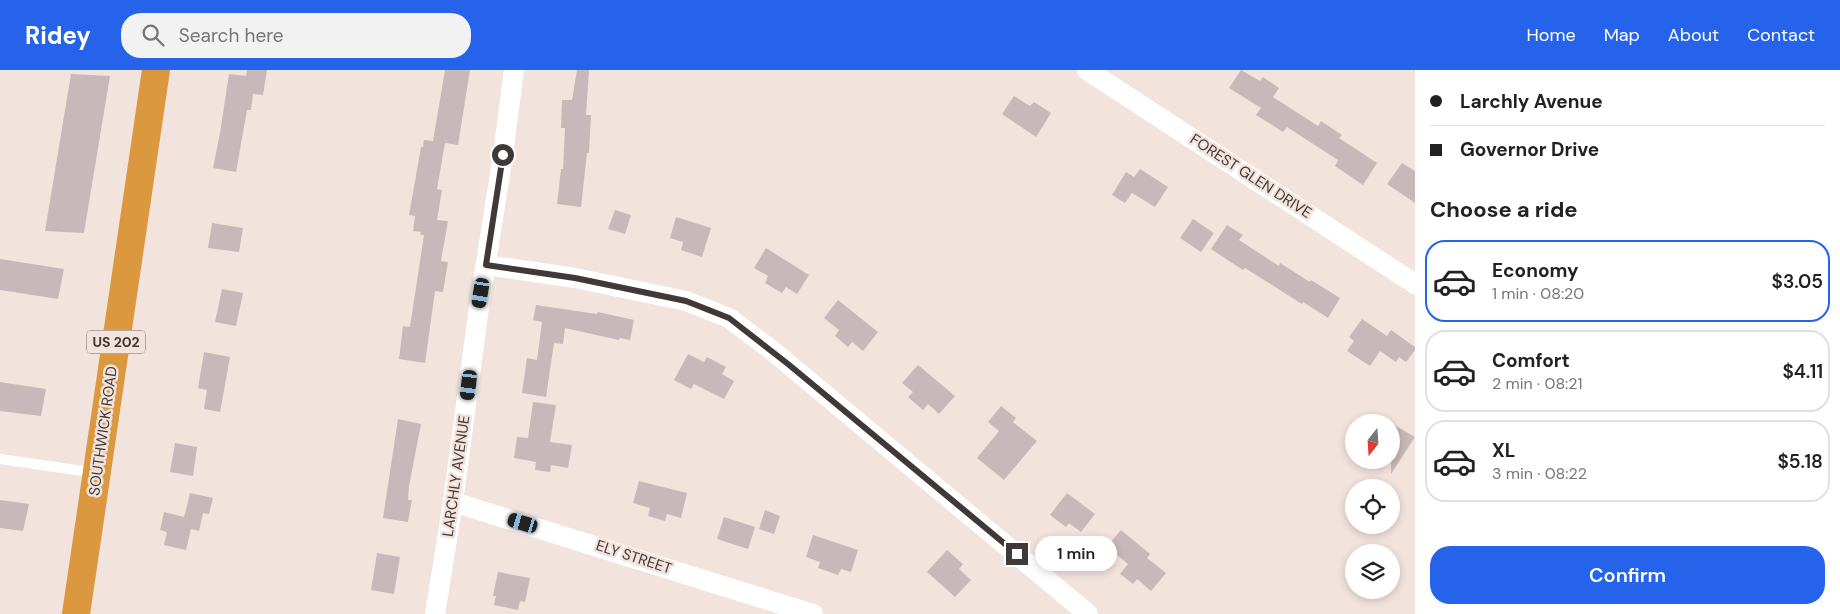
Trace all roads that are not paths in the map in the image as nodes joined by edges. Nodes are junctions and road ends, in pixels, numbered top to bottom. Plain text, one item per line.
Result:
1 (156, 70) edge
2 (514, 70) edge
3 (1087, 70) edge
4 (486, 265) junction
5 (1415, 284) edge
6 (0, 459) edge
7 (97, 473) junction
8 (453, 502) junction
9 (76, 614) edge
10 (435, 614) edge
11 (813, 614) edge
12 (1088, 614) edge

1 - 7 highway, SOUTHWICK ROAD / US 202
2 - 4 street, LARCHLY AVENUE
3 - 5 street, FOREST GLEN DRIVE
4 - 8 street, LARCHLY AVENUE
4 - 12 street
6 - 7 lane
7 - 9 highway, SOUTHWICK ROAD / US 202
8 - 10 street, LARCHLY AVENUE
8 - 11 street, ELY STREET

